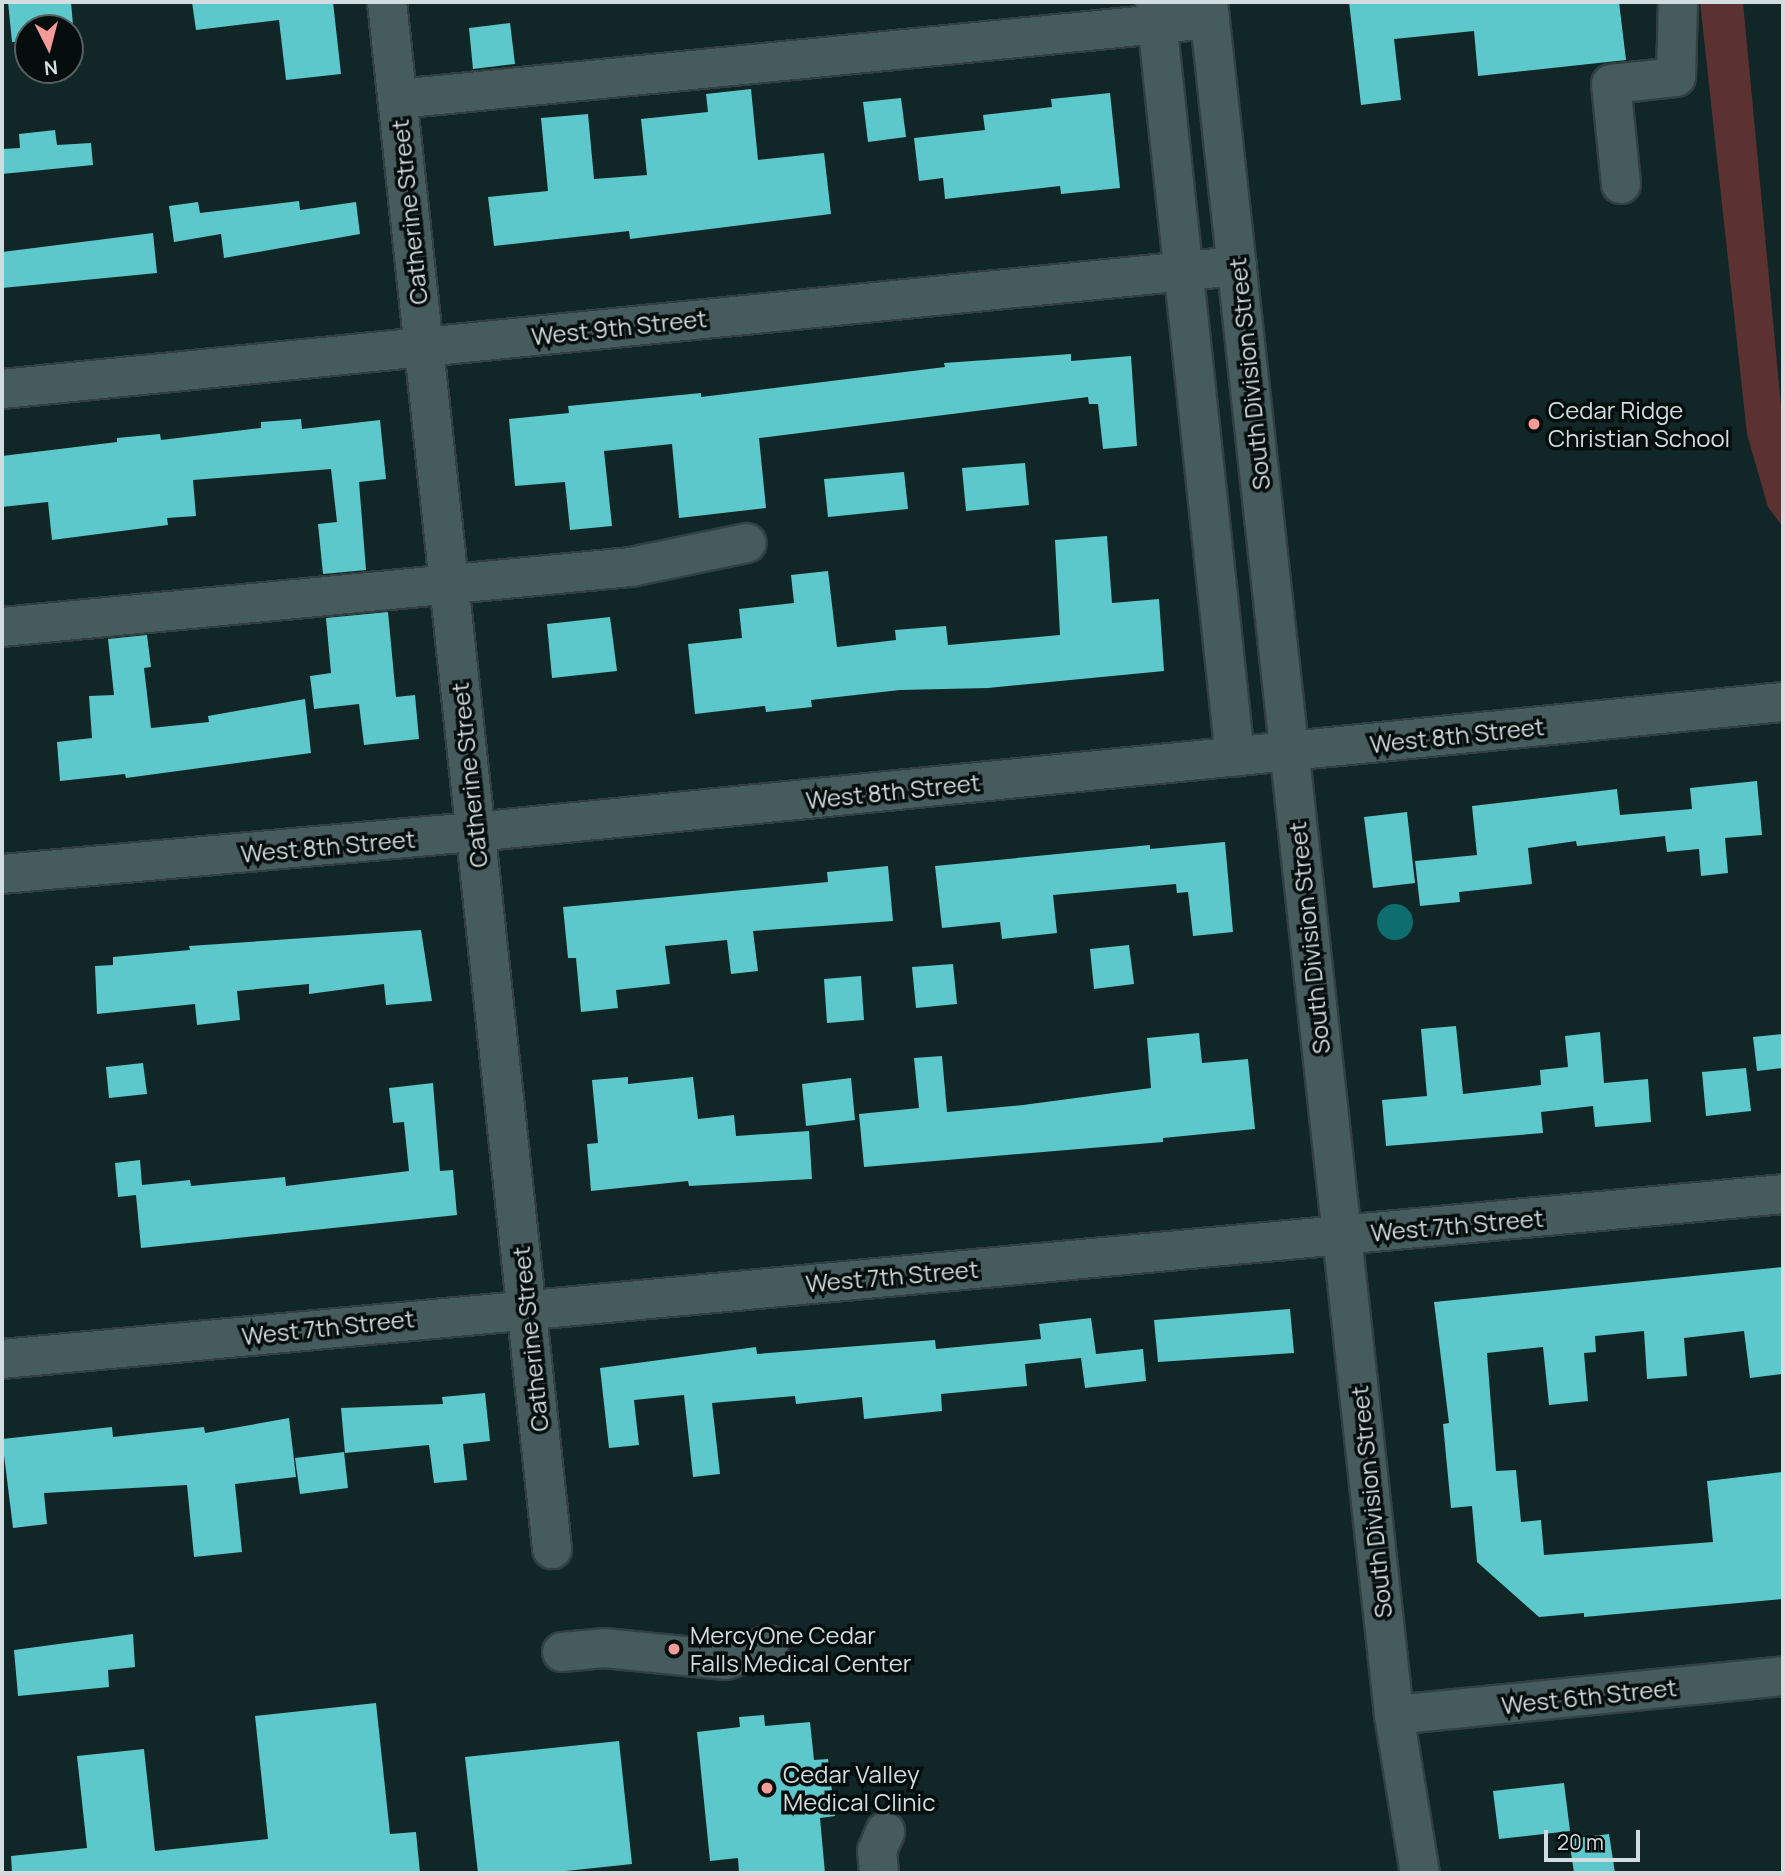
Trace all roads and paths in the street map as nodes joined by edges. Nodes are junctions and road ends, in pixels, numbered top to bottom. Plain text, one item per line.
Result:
1 (387, 2) edge
2 (1678, 2) edge
3 (1209, 10) edge
4 (1156, 13) edge
5 (398, 99) junction
6 (1621, 184) dead end
7 (1237, 266) junction
8 (1184, 271) junction
9 (424, 346) junction
10 (2, 389) edge
11 (747, 543) dead end
12 (448, 586) junction
13 (2, 627) edge
14 (1783, 702) edge
15 (1289, 752) junction
16 (1235, 757) junction
17 (475, 832) junction
18 (2, 874) edge
19 (1783, 1194) edge
20 (1342, 1236) junction
21 (526, 1308) junction
22 (2, 1359) edge
23 (552, 1549) dead end
24 (769, 1645) dead end
25 (562, 1651) dead end
26 (1783, 1676) edge
27 (1394, 1715) junction
28 (885, 1832) dead end
29 (879, 1873) edge
30 (1420, 1873) edge

1 - 5 street, Catherine Street
2 - 6 street
3 - 4 street
3 - 7 street, South Division Street
4 - 5 street
4 - 8 street
5 - 9 street, Catherine Street
7 - 8 street, West 9th Street
7 - 15 street, South Division Street
8 - 9 street, West 9th Street
8 - 16 street
9 - 10 street, West 9th Street
9 - 12 street, Catherine Street
11 - 12 street
12 - 13 street
12 - 17 street, Catherine Street
14 - 15 street, West 8th Street
15 - 16 street, West 8th Street
15 - 20 street, South Division Street
16 - 17 street, West 8th Street
17 - 18 street, West 8th Street
17 - 21 street, Catherine Street
19 - 20 street, West 7th Street
20 - 21 street, West 7th Street
20 - 27 street, South Division Street
21 - 22 street, West 7th Street
21 - 23 street, Catherine Street
24 - 25 street
26 - 27 street, West 6th Street
27 - 30 street, South Division Street
28 - 29 street

